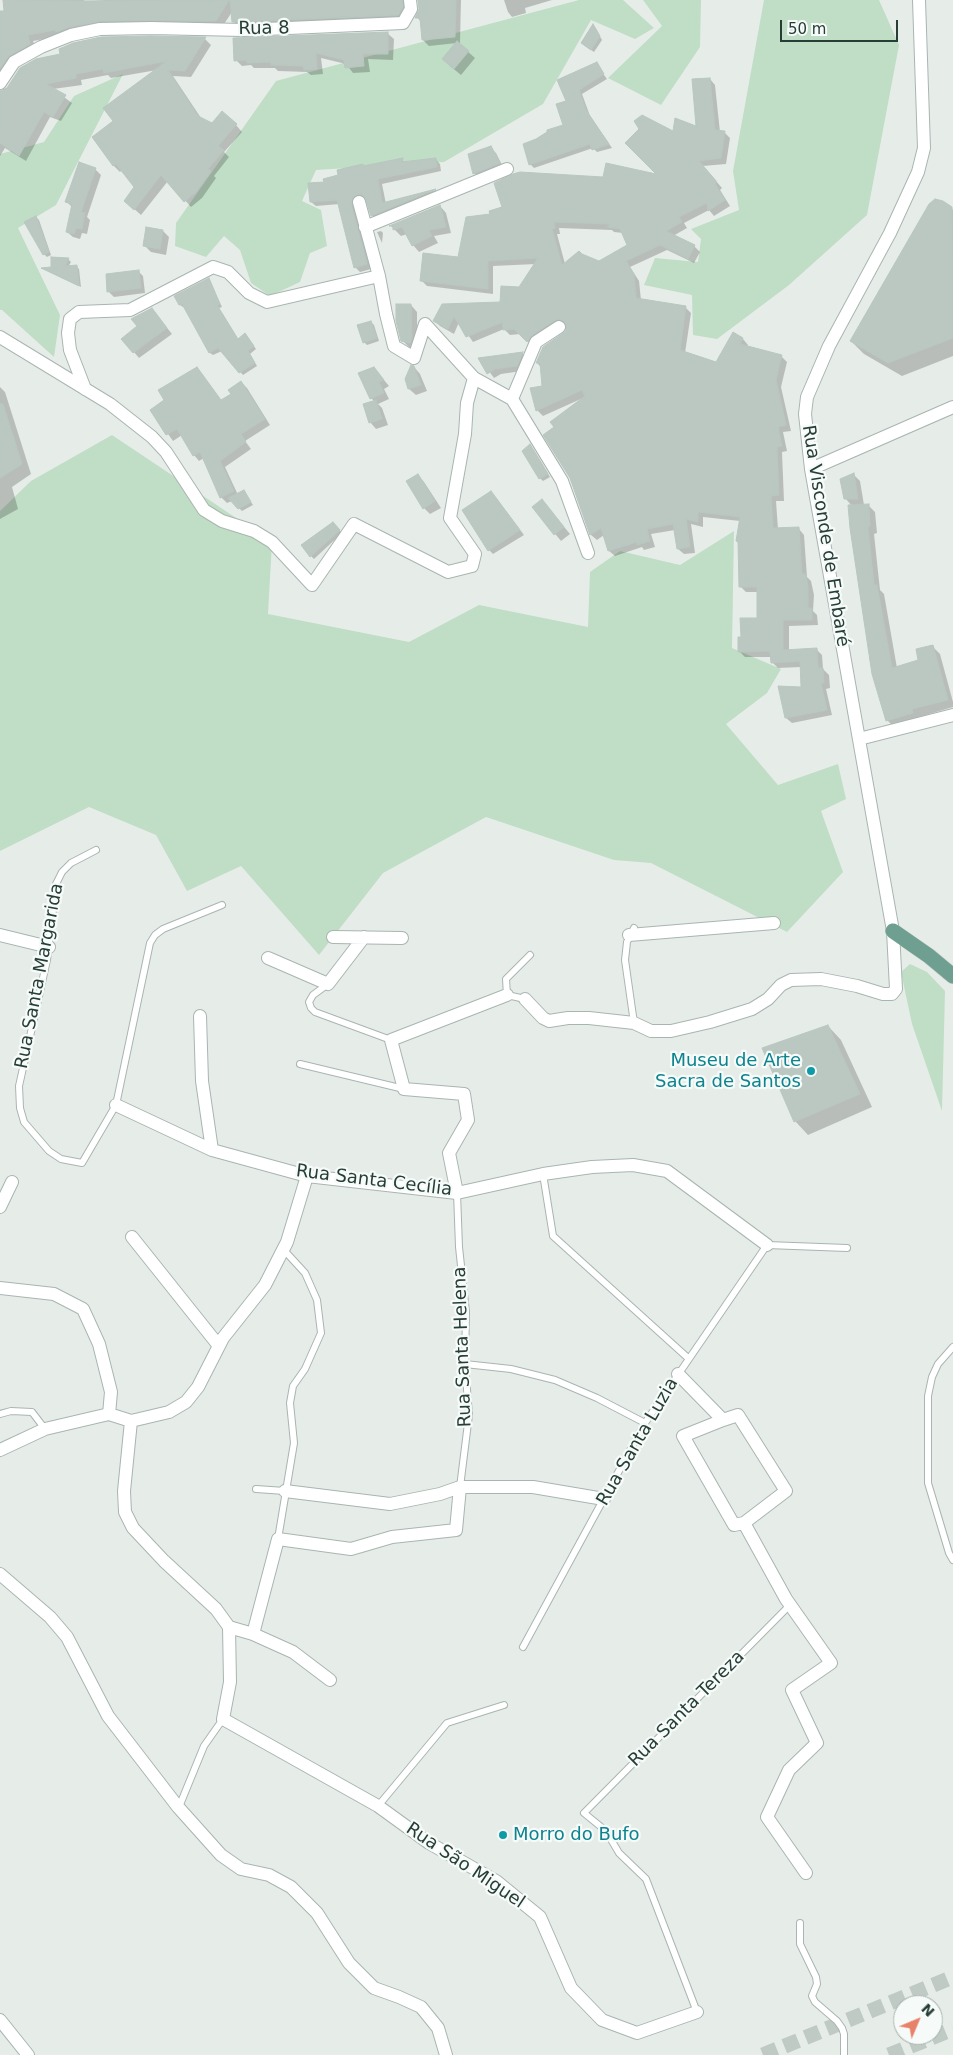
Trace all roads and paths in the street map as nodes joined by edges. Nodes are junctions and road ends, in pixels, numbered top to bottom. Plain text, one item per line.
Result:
1 (410, 0) edge
2 (919, 0) edge
3 (0, 83) edge
4 (507, 169) dead end
5 (359, 202) dead end
6 (365, 227) junction
7 (380, 276) junction
8 (559, 328) dead end
9 (0, 337) edge
10 (474, 378) junction
11 (85, 389) junction
12 (512, 399) junction
13 (953, 407) edge
14 (811, 469) junction
15 (588, 553) dead end
16 (953, 715) edge
17 (859, 739) junction
18 (96, 850) dead end
19 (222, 905) dead end
20 (774, 924) dead end
21 (893, 931) junction
22 (632, 932) joint
23 (0, 935) edge
24 (333, 937) dead end
25 (364, 937) junction
26 (402, 938) dead end
27 (49, 947) junction
28 (530, 955) dead end
29 (268, 958) dead end
30 (953, 976) edge
31 (328, 984) junction
32 (507, 995) junction
33 (525, 999) joint
34 (200, 1016) dead end
35 (634, 1023) junction
36 (391, 1040) junction
37 (300, 1064) dead end
38 (404, 1089) junction
39 (116, 1104) junction
40 (212, 1150) junction
41 (543, 1174) junction
42 (307, 1176) junction
43 (12, 1182) dead end
44 (457, 1193) junction
45 (0, 1207) edge
46 (132, 1237) dead end
47 (767, 1245) junction
48 (847, 1248) dead end
49 (283, 1249) junction
50 (0, 1288) edge
51 (219, 1346) junction
52 (953, 1347) edge
53 (688, 1358) junction
54 (465, 1364) junction
55 (678, 1374) junction
56 (0, 1414) edge
57 (109, 1414) junction
58 (723, 1420) junction
59 (131, 1421) junction
60 (645, 1423) junction
61 (45, 1429) junction
62 (0, 1450) edge
63 (460, 1487) junction
64 (256, 1489) dead end
65 (285, 1491) junction
66 (604, 1499) junction
67 (744, 1523) junction
68 (278, 1539) junction
69 (953, 1560) edge
70 (0, 1574) edge
71 (790, 1605) junction
72 (229, 1627) junction
73 (252, 1634) junction
74 (523, 1647) dead end
75 (330, 1680) dead end
76 (504, 1705) dead end
77 (223, 1719) junction
78 (378, 1806) junction
79 (178, 1807) junction
80 (806, 1873) dead end
81 (800, 1923) dead end
82 (697, 2012) joint
83 (0, 2020) edge
84 (28, 2055) edge
85 (446, 2055) edge
86 (844, 2055) edge

1 - 3 street, Rua 8
2 - 14 street, Rua Visconde de Embaré
4 - 6 street
5 - 6 street
6 - 7 street
7 - 10 street
7 - 11 street
8 - 12 street
9 - 11 street
10 - 11 street
10 - 12 street
12 - 15 street
13 - 14 street
14 - 17 street, Rua Visconde de Embaré
16 - 17 street
17 - 21 street, Rua Visconde de Embaré
18 - 27 lane, Rua Santa Margarida
19 - 39 lane, Rua Santa Margarida
20 - 22 street
21 - 30 main road
21 - 35 street, Rua Visconde de Embaré
22 - 35 lane
23 - 27 street
24 - 25 street
25 - 26 street
25 - 31 street
27 - 39 lane, Rua Santa Margarida
28 - 32 lane
29 - 31 street
31 - 36 lane
32 - 33 lane
32 - 36 street
33 - 35 street
34 - 40 street
36 - 38 street
37 - 38 lane
38 - 44 street
39 - 40 street, Rua Santa Cecília
40 - 42 street, Rua Santa Cecília
41 - 44 street, Rua Santa Cecília
41 - 47 street, Rua Santa Cecília
41 - 53 lane
42 - 44 street, Rua Santa Cecília
42 - 49 street
43 - 45 street
44 - 54 lane, Rua Santa Helena
46 - 51 street
47 - 48 lane
47 - 53 lane, Rua Santa Luzia
49 - 51 street
49 - 65 lane
50 - 57 street
51 - 59 street
52 - 69 lane
53 - 55 lane, Rua Santa Luzia
54 - 60 lane
54 - 63 lane, Rua Santa Helena
55 - 58 street
55 - 60 lane, Rua Santa Luzia
56 - 61 lane
57 - 59 street
57 - 61 street
58 - 67 street
58 - 67 street
59 - 72 street
60 - 66 lane, Rua Santa Luzia
61 - 62 street
63 - 65 street
63 - 66 street
63 - 68 street, Rua Santa Helena
64 - 65 lane
65 - 68 lane
66 - 74 lane, Rua Santa Luzia
67 - 71 street
68 - 73 street
70 - 79 street
71 - 80 street
71 - 82 lane, Rua Santa Tereza
72 - 73 street
72 - 77 street
73 - 75 street
76 - 78 lane
77 - 78 street, Rua São Miguel
77 - 79 lane
78 - 82 street, Rua São Miguel
79 - 85 street
81 - 86 lane
83 - 84 street

